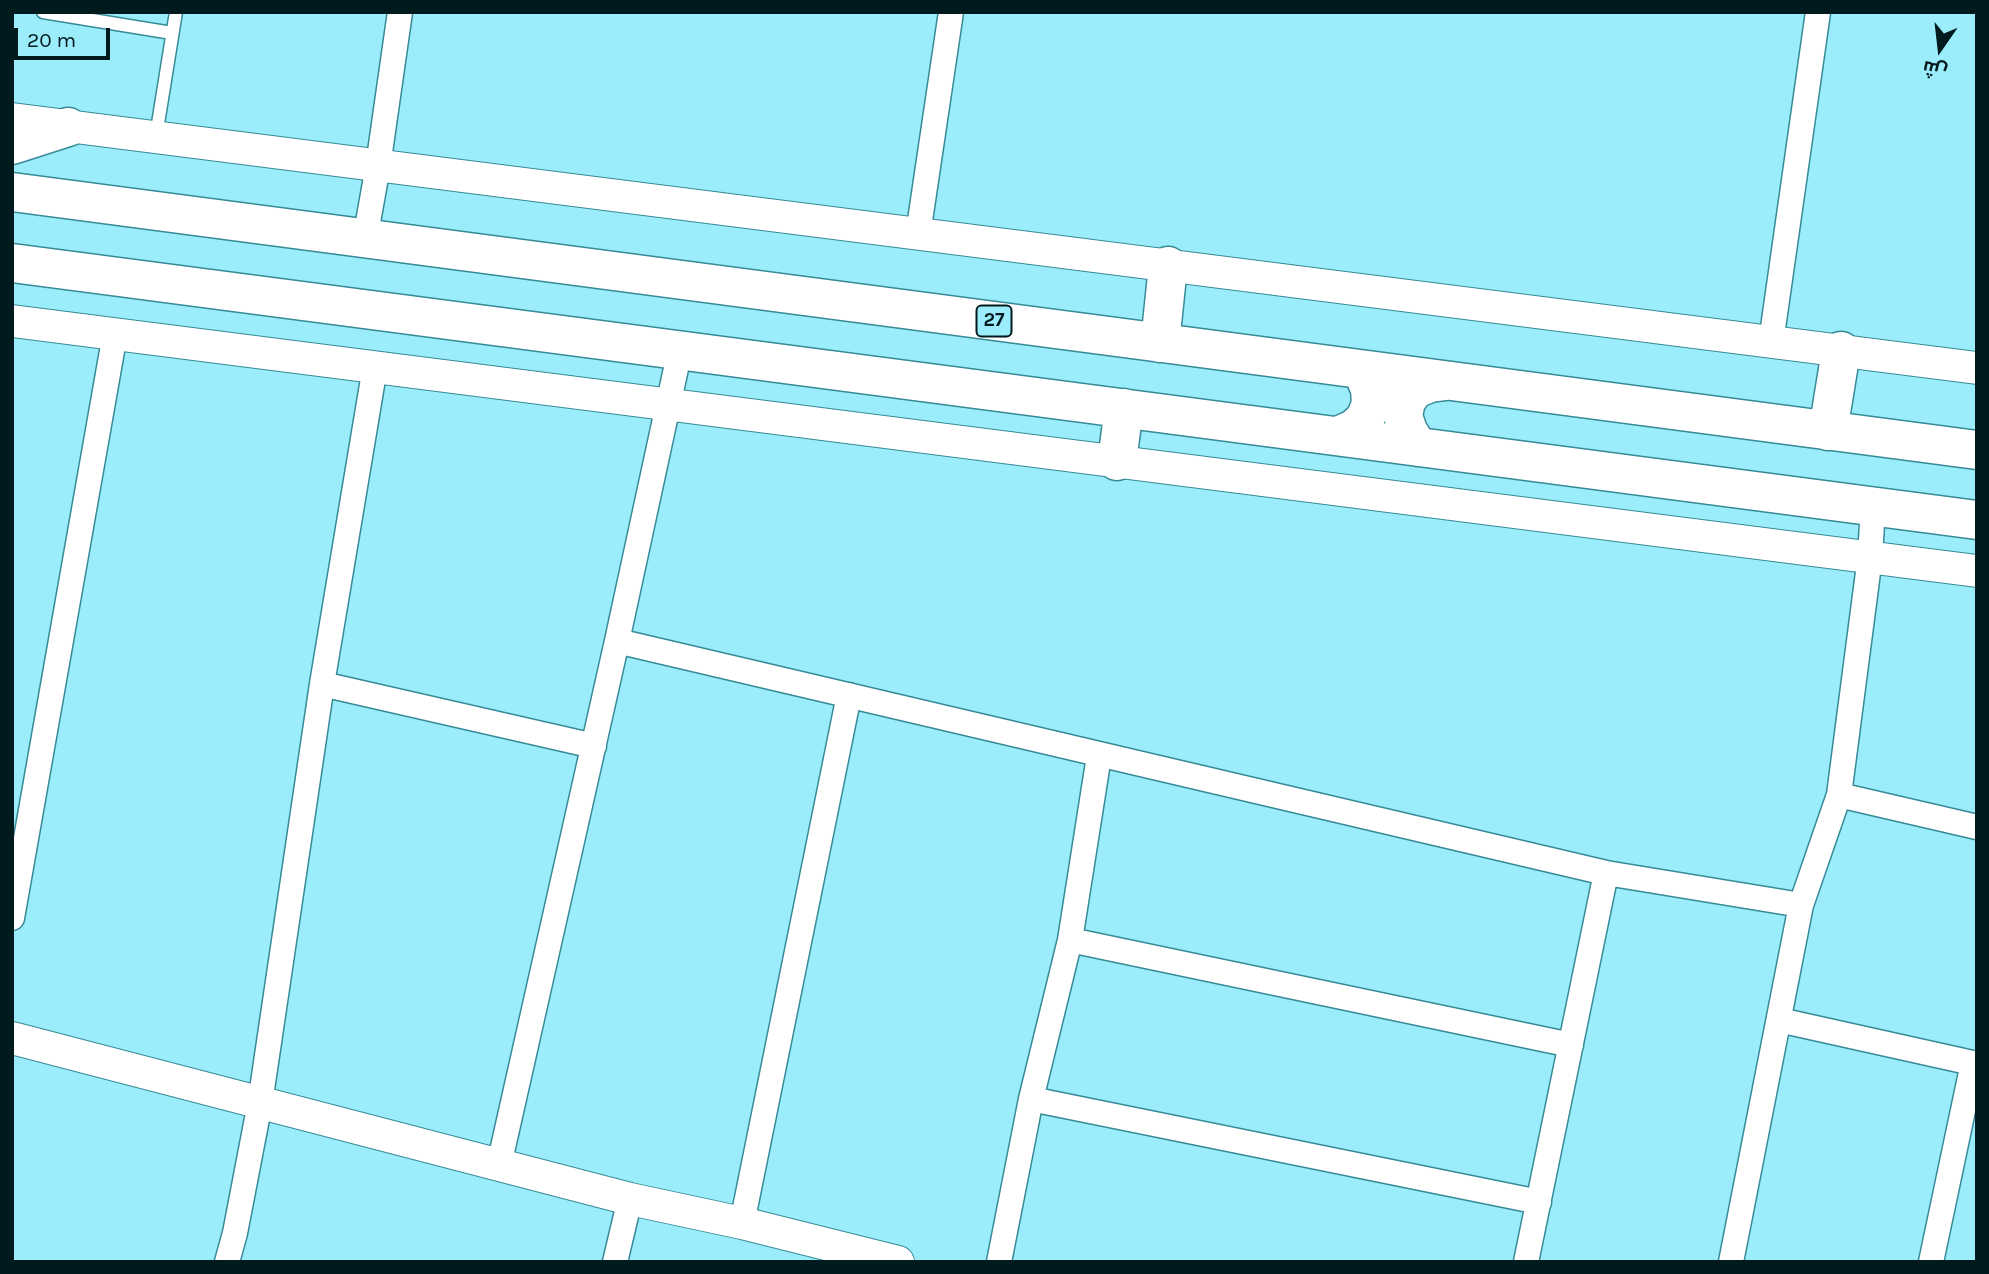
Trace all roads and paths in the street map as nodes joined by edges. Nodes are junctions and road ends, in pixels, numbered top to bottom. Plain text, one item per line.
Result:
1 (43, 12) edge
2 (176, 12) edge
3 (400, 12) edge
4 (951, 12) edge
5 (1818, 12) edge
6 (172, 33) junction
7 (12, 120) edge
8 (68, 127) junction
9 (156, 138) junction
10 (12, 145) edge
11 (378, 166) junction
12 (12, 192) edge
13 (918, 234) junction
14 (365, 239) junction
15 (12, 262) edge
16 (1168, 266) junction
17 (73, 271) junction
18 (12, 288) edge
19 (12, 321) edge
20 (114, 334) junction
21 (1771, 342) junction
22 (1160, 343) junction
23 (680, 350) junction
24 (1841, 351) junction
25 (375, 367) junction
26 (1977, 368) edge
27 (1362, 370) junction
28 (1446, 381) junction
29 (668, 404) junction
30 (1124, 408) junction
31 (1828, 431) junction
32 (1338, 436) junction
33 (1418, 447) junction
34 (1977, 450) edge
35 (1117, 461) junction
36 (1873, 506) junction
37 (1977, 520) edge
38 (1870, 557) junction
39 (1977, 571) edge
40 (617, 641) junction
41 (322, 684) junction
42 (849, 695) junction
43 (594, 746) junction
44 (1099, 755) junction
45 (1839, 795) junction
46 (1977, 827) edge
47 (1606, 873) junction
48 (1801, 905) junction
49 (12, 918) edge
50 (1070, 940) junction
51 (1779, 1020) junction
52 (12, 1038) edge
53 (1571, 1045) junction
54 (1975, 1064) edge
55 (1031, 1099) junction
56 (260, 1103) junction
57 (499, 1165) junction
58 (630, 1199) junction
59 (1539, 1202) junction
60 (742, 1223) junction
61 (227, 1262) edge
62 (615, 1262) edge
63 (898, 1262) edge
64 (999, 1262) edge
65 (1526, 1262) edge
66 (1731, 1262) edge
67 (1931, 1262) edge

1 - 6 lane
2 - 6 lane
3 - 11 street
4 - 13 street
5 - 21 street
6 - 9 lane
7 - 8 street
8 - 9 street
8 - 10 main road
9 - 11 street
11 - 13 street
11 - 14 street
12 - 14 main road, 27
13 - 16 street
14 - 22 main road, 27
15 - 17 main road
16 - 21 street
16 - 22 main road
17 - 18 main road
17 - 23 main road
19 - 20 street
20 - 25 street
20 - 49 street
21 - 24 street
22 - 27 main road, 27
23 - 29 street
23 - 30 main road
24 - 26 street
24 - 31 main road
25 - 29 street
25 - 41 street
27 - 28 main road, 27
27 - 32 main road
28 - 31 main road, 27
28 - 33 main road
29 - 35 street
29 - 40 street
30 - 32 main road
30 - 35 main road
31 - 34 main road, 27
32 - 33 main road
33 - 36 main road
35 - 38 street
36 - 37 main road
36 - 38 street
38 - 39 street
38 - 45 street
40 - 42 street
40 - 43 street
41 - 43 street
41 - 56 street
42 - 44 street
42 - 60 street
43 - 57 street
44 - 47 street
44 - 50 street
45 - 46 street
45 - 48 street
47 - 48 street
47 - 53 street
48 - 51 street
50 - 53 street
50 - 55 street
51 - 54 street
51 - 66 street
52 - 56 street
53 - 59 street
54 - 67 street
55 - 59 street
55 - 64 street
56 - 57 street
56 - 61 street
57 - 58 street
58 - 60 street
58 - 62 street
59 - 65 street
60 - 63 street

